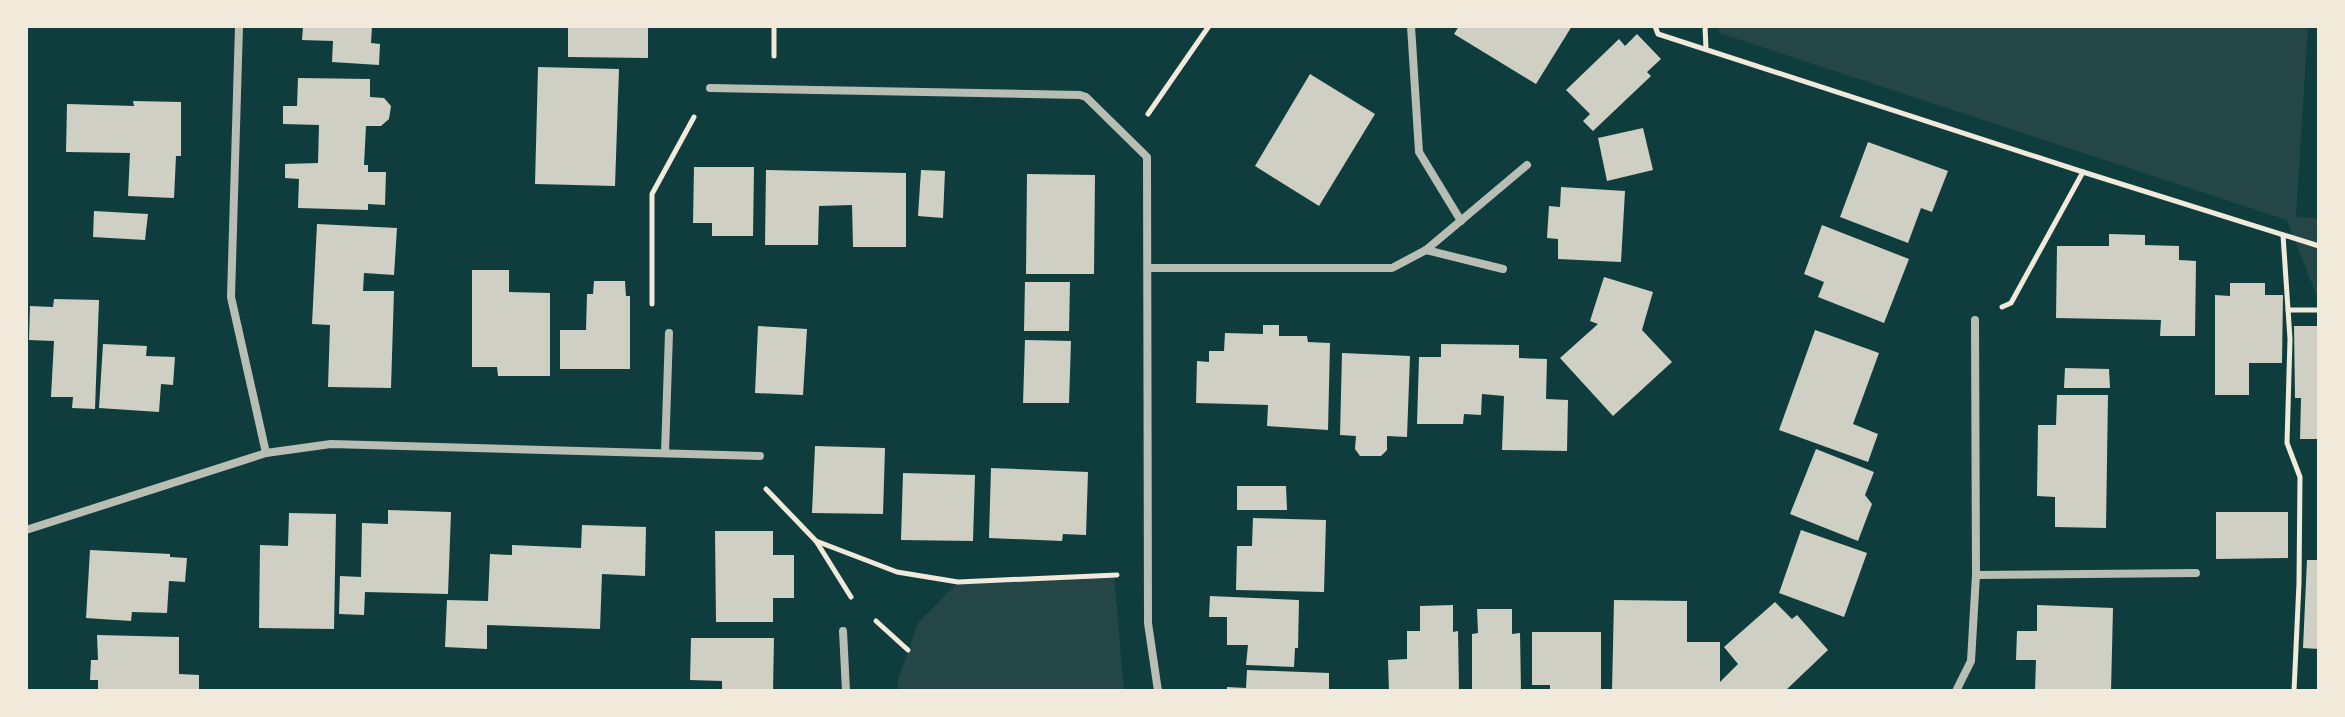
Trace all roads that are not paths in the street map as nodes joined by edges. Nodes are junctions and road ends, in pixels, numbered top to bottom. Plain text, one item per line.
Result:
1 (239, 26) edge
2 (1411, 26) edge
3 (710, 88) road end
4 (1527, 165) dead end
5 (1461, 221) junction
6 (1426, 250) junction
7 (1149, 268) junction
8 (1503, 269) dead end
9 (1975, 320) road end
10 (669, 333) road end
11 (266, 453) junction
12 (665, 453) junction
13 (760, 456) road end
14 (26, 530) edge
15 (2196, 573) dead end
16 (1976, 575) junction
17 (843, 631) road end
18 (846, 691) edge
19 (1158, 691) edge
20 (1956, 691) edge

1 - 11 street
2 - 5 street
3 - 7 street
4 - 5 street
5 - 6 street
6 - 7 street
6 - 8 street
7 - 19 street
9 - 16 street
10 - 12 street
11 - 12 street
11 - 14 street
12 - 13 street
15 - 16 street
16 - 20 street
17 - 18 street

